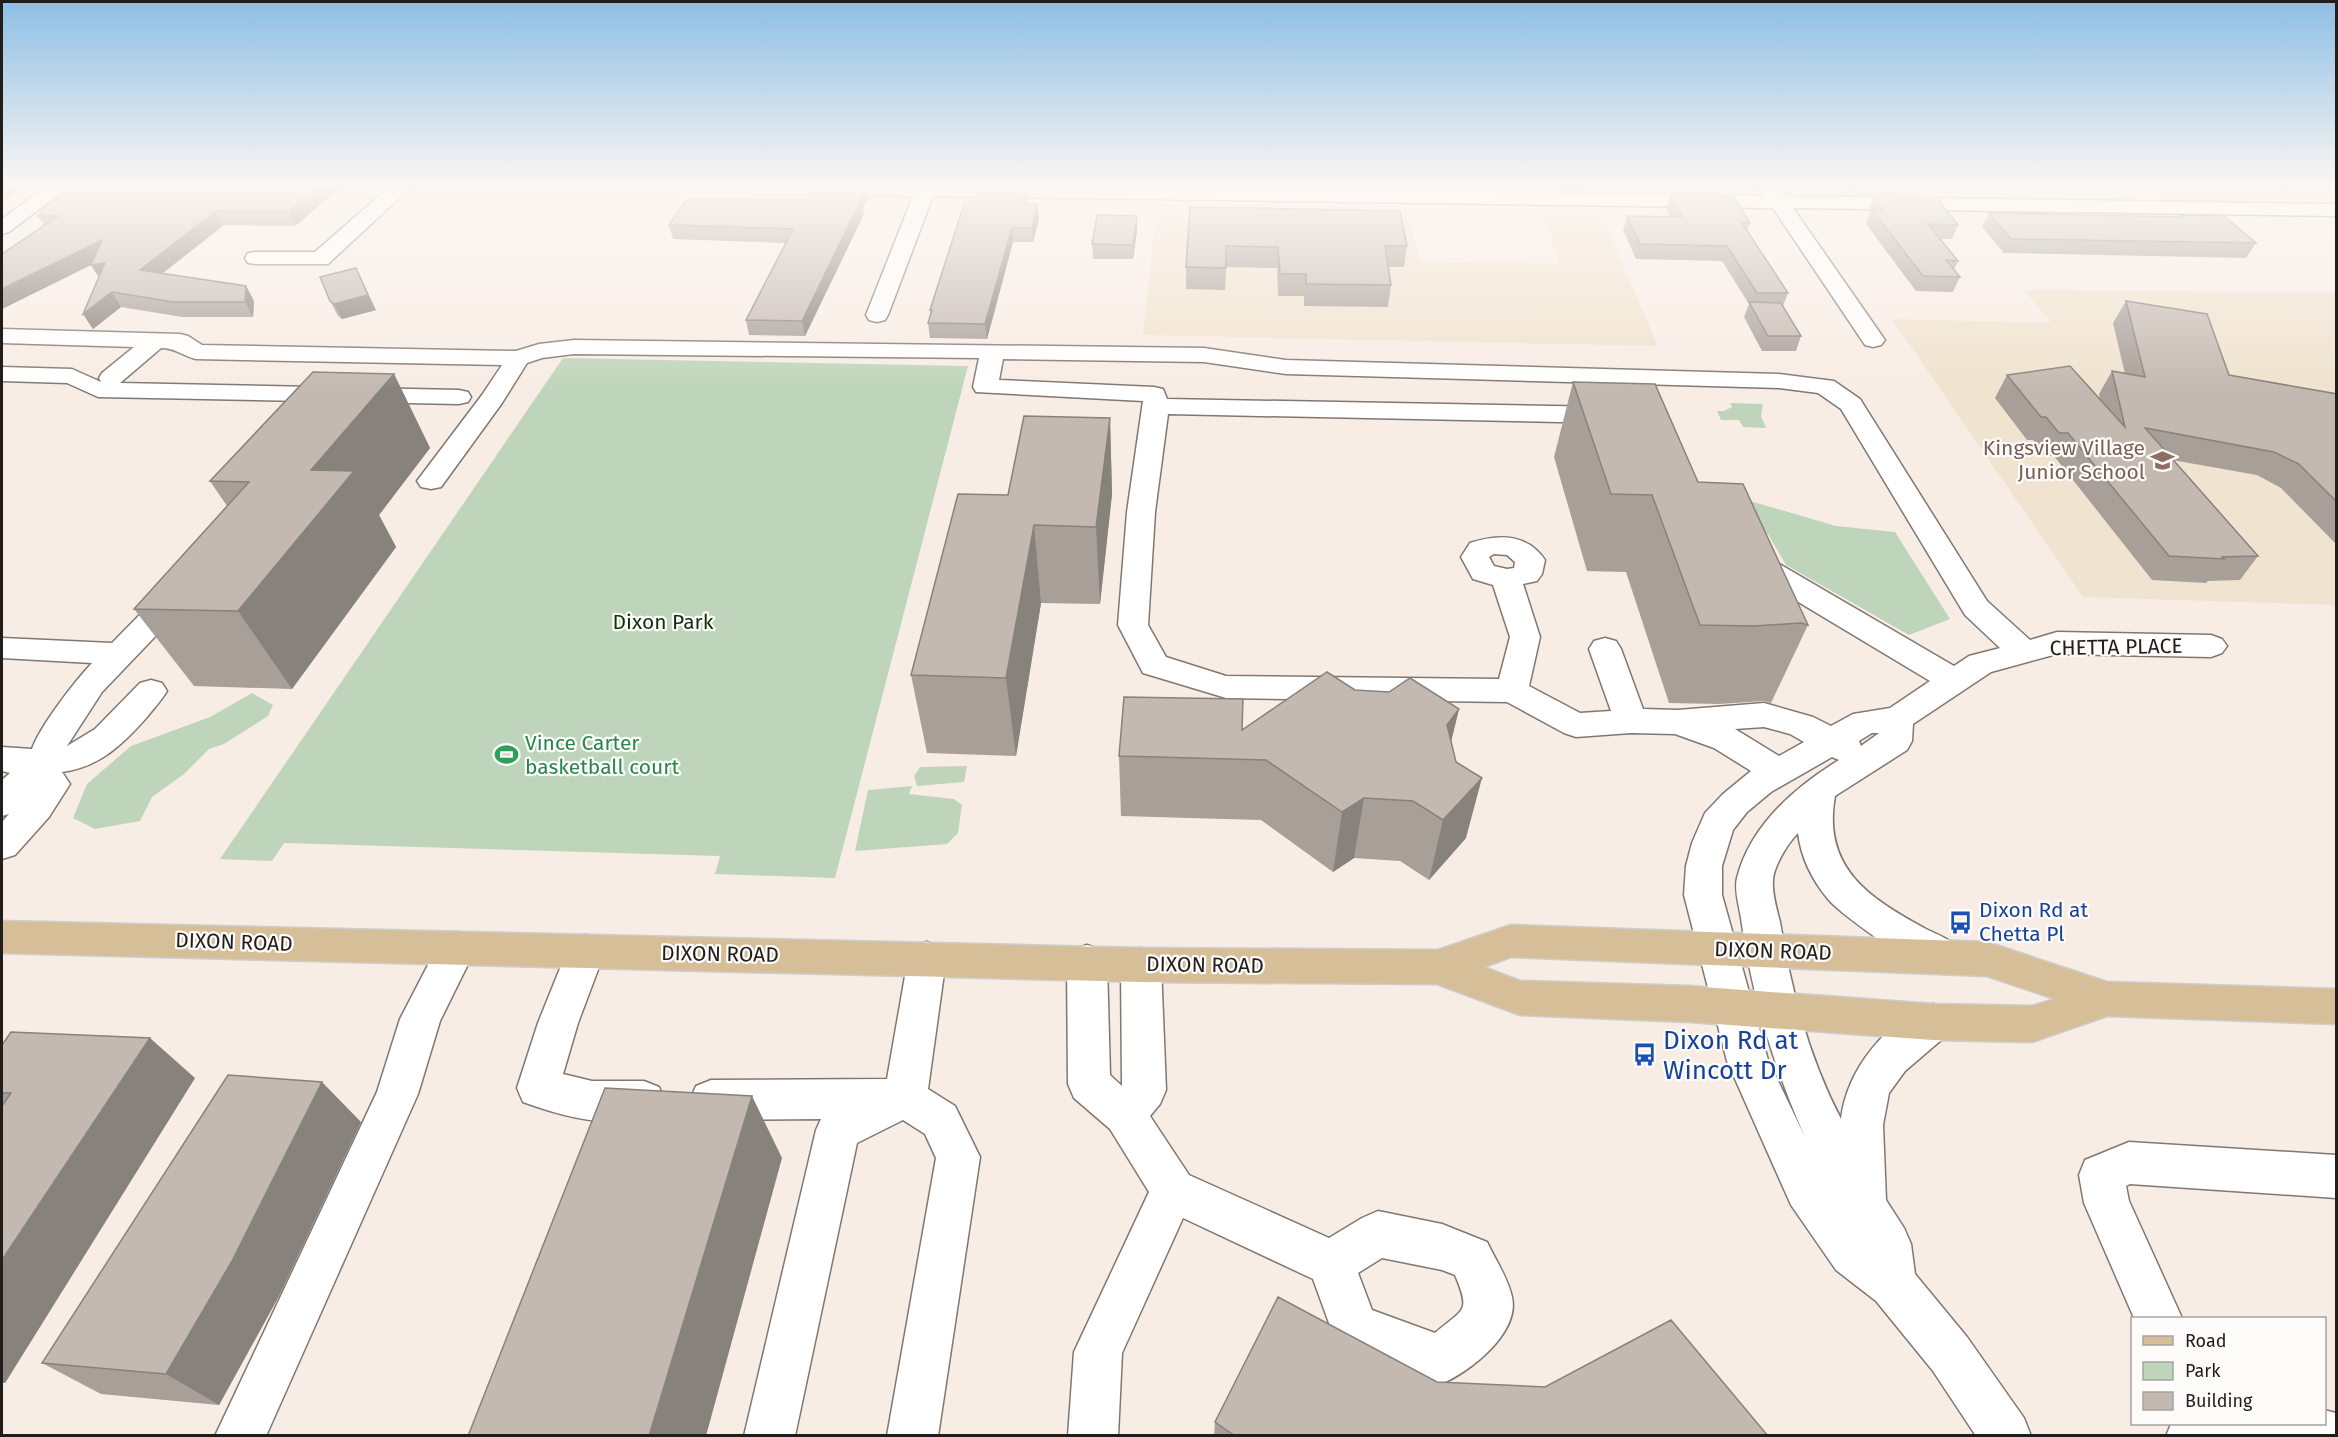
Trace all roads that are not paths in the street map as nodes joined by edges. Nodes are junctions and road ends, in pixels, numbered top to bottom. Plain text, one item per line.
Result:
1 (324, 255) edge
2 (900, 255) edge
3 (1815, 255) edge
4 (256, 258) dead end
5 (877, 315) dead end
6 (2, 336) edge
7 (156, 340) junction
8 (1873, 340) dead end
9 (992, 351) junction
10 (1158, 354) junction
11 (518, 358) junction
12 (1222, 358) junction
13 (2, 374) edge
14 (1614, 377) junction
15 (111, 378) dead end
16 (1219, 392) dead end
17 (363, 396) junction
18 (459, 397) dead end
19 (1155, 400) junction
20 (340, 421) edge
21 (431, 481) dead end
22 (1733, 549) edge
23 (198, 574) edge
24 (1506, 579) dead end
25 (2211, 646) dead end
26 (2, 648) edge
27 (1605, 649) dead end
28 (2024, 652) junction
29 (120, 654) junction
30 (1954, 681) junction
31 (150, 691) dead end
32 (1512, 691) junction
33 (1897, 719) junction
34 (1631, 721) junction
35 (1678, 722) junction
36 (1831, 741) junction
37 (2, 759) edge
38 (1864, 760) junction
39 (45, 767) junction
40 (1779, 772) junction
41 (1819, 789) junction
42 (2, 803) edge
43 (2, 845) edge
44 (2, 937) edge
45 (457, 948) junction
46 (1716, 949) junction
47 (586, 951) junction
48 (1765, 951) junction
49 (927, 958) junction
50 (1946, 958) junction
51 (1087, 962) junction
52 (1141, 964) junction
53 (1438, 967) junction
54 (2107, 999) junction
55 (1733, 1007) junction
56 (2337, 1007) edge
57 (1778, 1010) junction
58 (1933, 1022) junction
59 (905, 1098) junction
60 (1125, 1115) junction
61 (2337, 1177) edge
62 (1173, 1190) junction
63 (1865, 1209) junction
64 (1331, 1263) dead end
65 (1893, 1284) junction
66 (2158, 1317) edge
67 (2204, 1425) edge
68 (2216, 1425) edge
69 (240, 1436) edge
70 (768, 1436) edge
71 (912, 1436) edge
72 (1093, 1436) edge
73 (2006, 1436) edge
74 (2191, 1436) edge
75 (2331, 1436) edge

1 - 4 street
2 - 5 street
3 - 8 street
6 - 7 street
7 - 11 street
7 - 15 street
9 - 10 street
9 - 11 street
9 - 19 street
10 - 12 street
10 - 19 street
11 - 21 street
12 - 14 street
12 - 16 street
13 - 17 street
14 - 19 street
14 - 28 street
17 - 18 street
17 - 20 street
19 - 32 street
22 - 30 street
23 - 29 street
24 - 32 street
25 - 28 street, CHETTA PLACE
26 - 29 street
27 - 34 street
28 - 30 street, CHETTA PLACE
29 - 39 street
30 - 33 street, CHETTA PLACE
31 - 39 street
32 - 34 street
33 - 36 street, CHETTA PLACE
33 - 38 street
34 - 35 street
35 - 36 street
35 - 40 street
36 - 38 street
36 - 40 street, CHETTA PLACE
37 - 39 street
38 - 41 street
39 - 42 street
39 - 43 street
40 - 46 street, CHETTA PLACE
41 - 48 street
41 - 50 street
44 - 45 main road, DIXON ROAD
45 - 47 main road, DIXON ROAD
45 - 69 street
46 - 48 main road, DIXON ROAD
46 - 53 main road, DIXON ROAD
46 - 55 street, CHETTA PLACE
47 - 49 main road, DIXON ROAD
47 - 59 street
48 - 50 main road, DIXON ROAD
48 - 57 street
49 - 51 main road, DIXON ROAD
49 - 59 street
50 - 54 main road, DIXON ROAD
51 - 52 main road, DIXON ROAD
51 - 60 street
52 - 53 main road, DIXON ROAD
52 - 60 street
53 - 55 main road, DIXON ROAD
54 - 56 main road, DIXON ROAD
54 - 58 main road, DIXON ROAD
55 - 57 main road, DIXON ROAD
55 - 65 street, CHETTA PLACE
57 - 58 main road, DIXON ROAD
57 - 63 street
58 - 63 street
59 - 70 street
59 - 71 street
60 - 62 street
61 - 66 street
62 - 64 street
62 - 72 street
63 - 65 street
65 - 73 street, CHETTA PLACE
67 - 74 street
68 - 75 street

